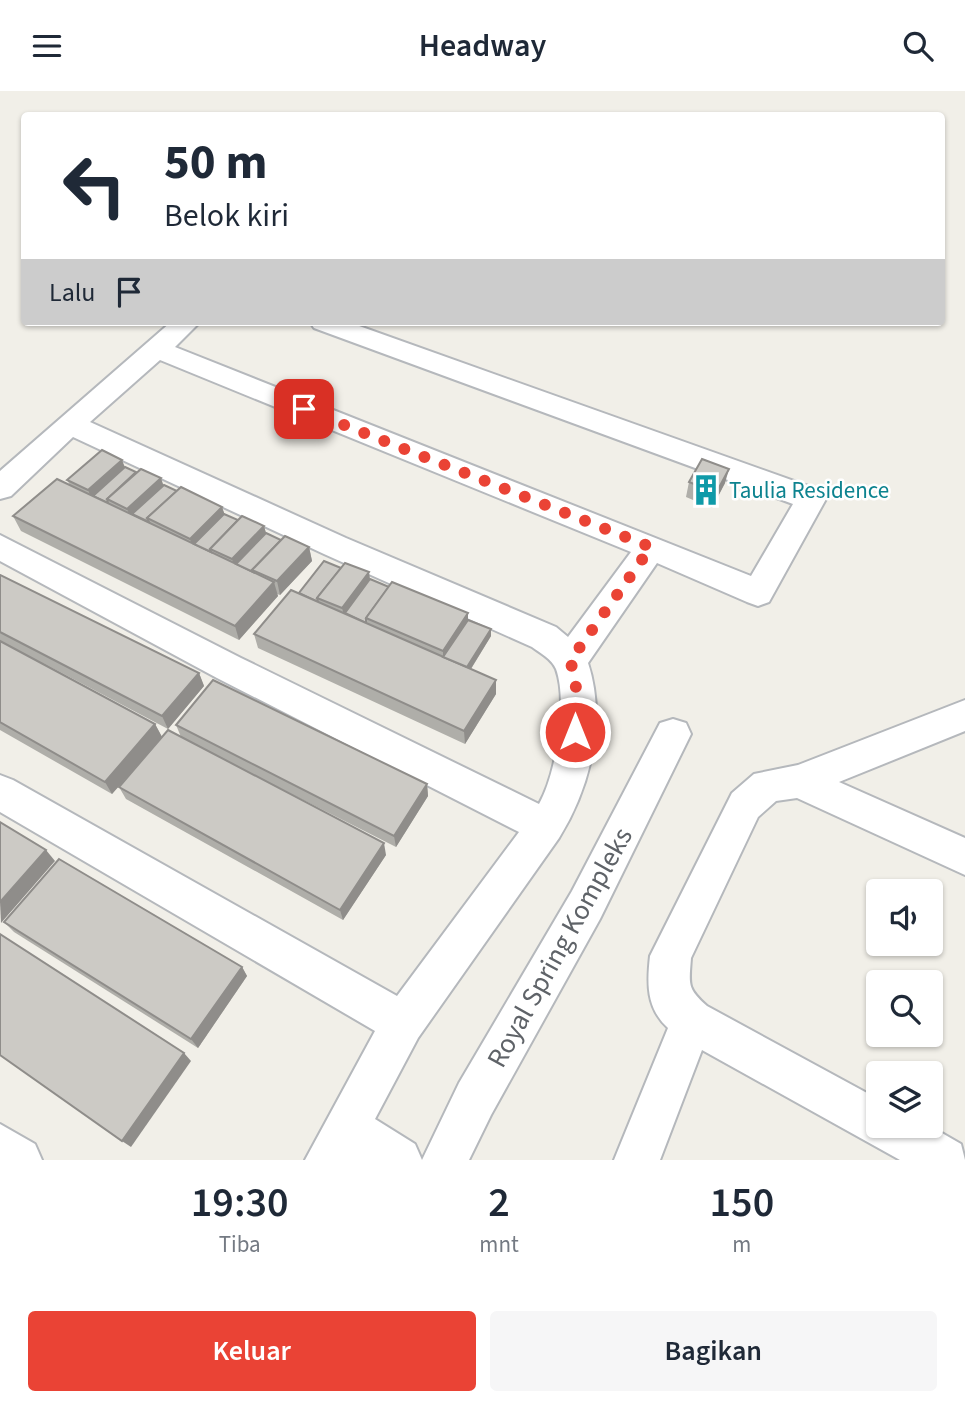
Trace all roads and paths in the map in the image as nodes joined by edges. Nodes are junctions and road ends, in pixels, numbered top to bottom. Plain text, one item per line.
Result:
1 (182, 326) edge
2 (334, 326) edge
3 (156, 349) junction
4 (69, 424) junction
5 (0, 488) edge
6 (0, 547) edge
7 (651, 547) junction
8 (570, 661) junction
9 (965, 715) edge
10 (673, 734) dead end
11 (799, 781) junction
12 (0, 792) edge
13 (546, 826) junction
14 (965, 857) edge
15 (692, 1021) junction
16 (402, 1023) junction
17 (866, 1116) edge
18 (905, 1138) edge
19 (337, 1144) edge
20 (0, 1147) edge
21 (19, 1160) edge
22 (399, 1160) edge
23 (445, 1160) edge
24 (637, 1160) edge
25 (945, 1160) edge

1 - 3 street
2 - 7 street
3 - 4 street
3 - 7 street
4 - 5 street
4 - 8 street
6 - 13 street
7 - 8 street
8 - 13 street
9 - 11 street
10 - 23 street, Royal Spring Kompleks
11 - 14 street
11 - 15 street
12 - 16 street
13 - 16 street
15 - 17 street
15 - 24 street
16 - 19 street
18 - 25 street
19 - 22 street
20 - 21 street

